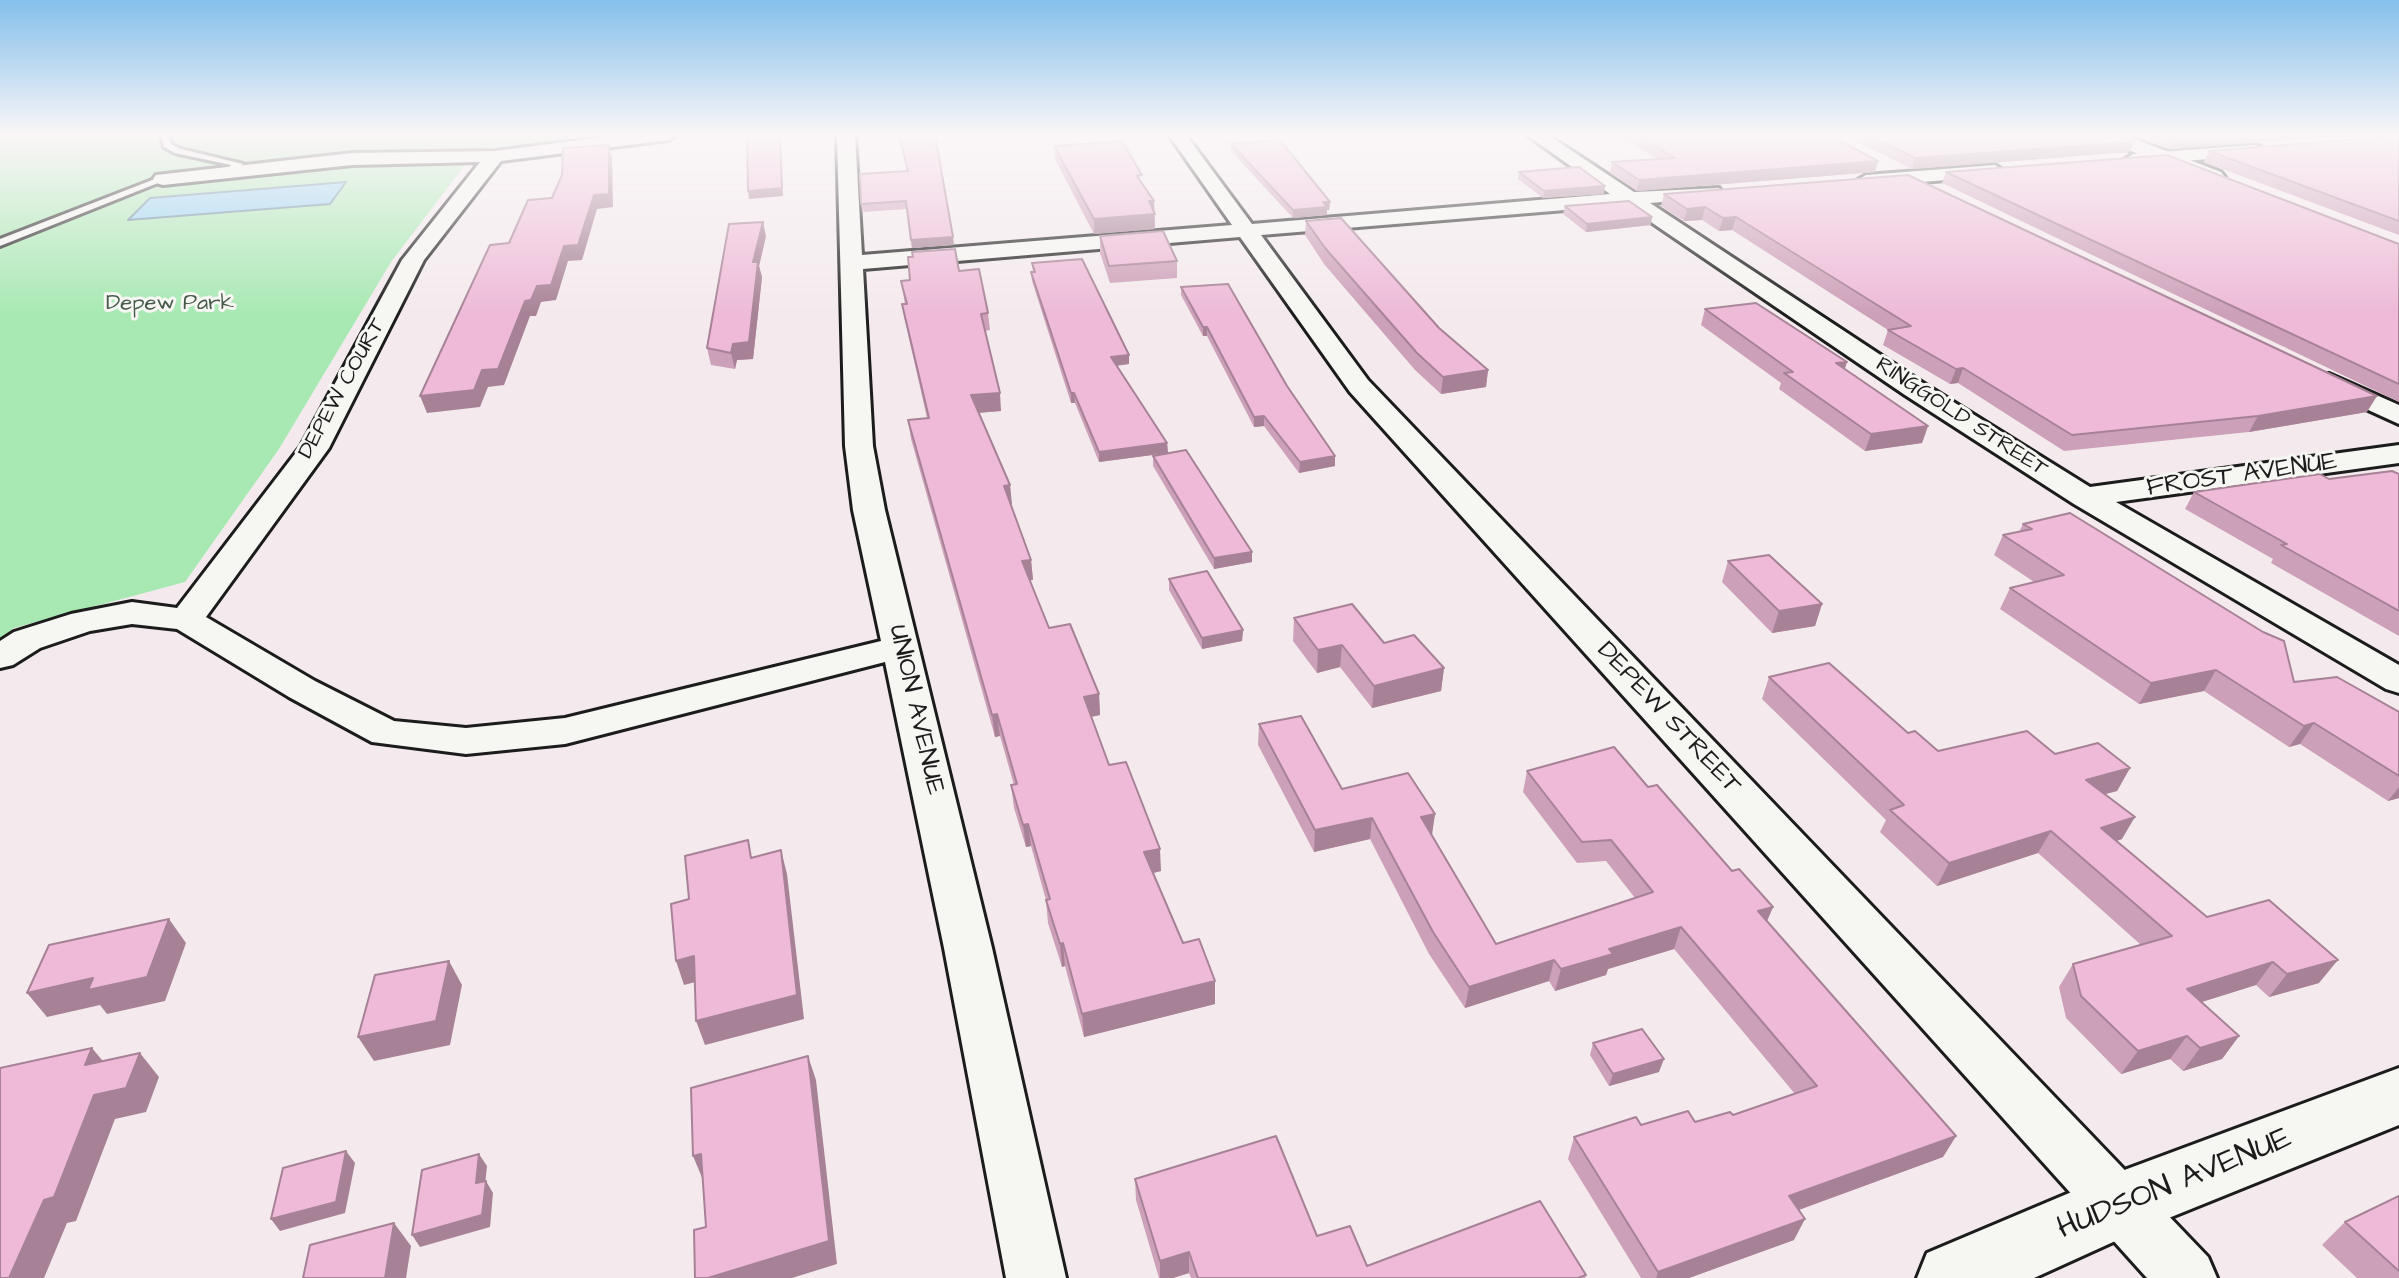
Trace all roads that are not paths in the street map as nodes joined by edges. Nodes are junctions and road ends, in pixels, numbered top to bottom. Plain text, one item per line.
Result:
1 (123, 195) edge
2 (462, 195) edge
3 (848, 195) edge
4 (1220, 195) edge
5 (1623, 195) edge
6 (1681, 195) edge
7 (1942, 195) edge
8 (1949, 198) edge
9 (1629, 199) junction
10 (1245, 229) junction
11 (0, 243) edge
12 (850, 263) junction
13 (2315, 375) edge
14 (2399, 416) edge
15 (2399, 454) edge
16 (2085, 497) junction
17 (186, 620) junction
18 (902, 647) junction
19 (0, 657) edge
20 (2399, 681) edge
21 (2399, 1096) edge
22 (2119, 1205) junction
23 (1036, 1278) edge
24 (1953, 1278) edge
25 (2187, 1278) edge

1 - 11 lane
2 - 17 street, DEPEW COURT
3 - 12 street, UNION AVENUE
4 - 10 street, DEPEW STREET
5 - 9 street, RINGGOLD STREET
6 - 9 street
7 - 8 street
9 - 10 street
9 - 16 street, RINGGOLD STREET
10 - 12 street
10 - 22 street, DEPEW STREET
12 - 18 street, UNION AVENUE
13 - 14 street
15 - 16 street, FROST AVENUE
16 - 20 street, RINGGOLD STREET
17 - 18 street
17 - 19 street
18 - 23 street, UNION AVENUE
21 - 22 street, HUDSON AVENUE
22 - 24 street, HUDSON AVENUE
22 - 25 street, DEPEW STREET

